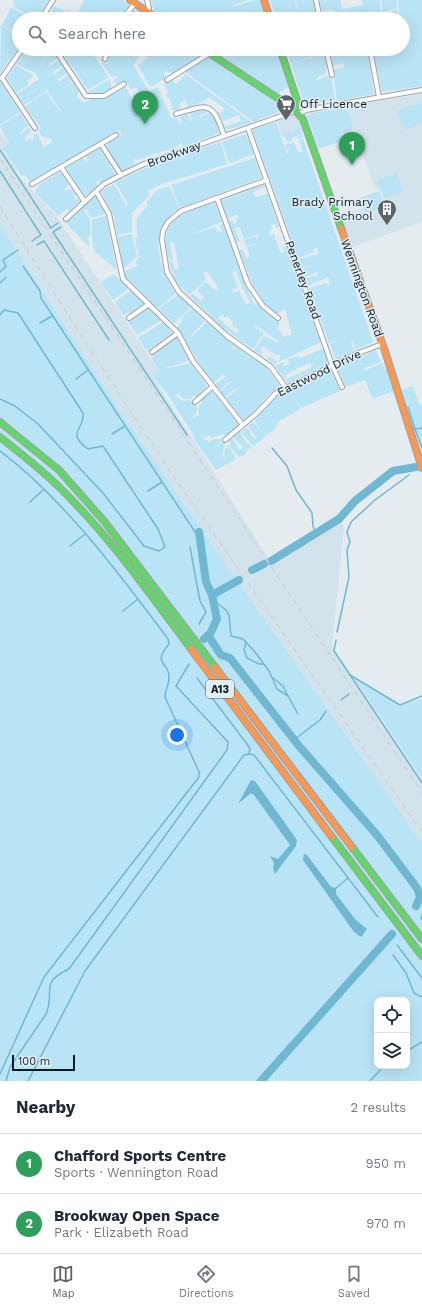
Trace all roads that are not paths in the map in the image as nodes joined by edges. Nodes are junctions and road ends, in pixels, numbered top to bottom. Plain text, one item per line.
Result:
1 (53, 0) edge
2 (147, 0) edge
3 (264, 0) edge
4 (316, 0) edge
5 (133, 2) edge
6 (45, 12) edge
7 (127, 12) edge
8 (148, 12) joint
9 (268, 12) edge
10 (319, 12) edge
11 (17, 56) edge
12 (60, 56) edge
13 (106, 56) edge
14 (205, 56) edge
15 (214, 56) edge
16 (282, 56) edge
17 (328, 56) edge
18 (371, 56) edge
19 (105, 59) dead end
20 (332, 75) dead end
21 (1, 78) edge
22 (167, 80) dead end
23 (124, 84) dead end
24 (422, 90) edge
25 (379, 97) junction
26 (294, 109) junction
27 (176, 114) dead end
28 (299, 114) junction
29 (34, 128) dead end
30 (248, 128) junction
31 (116, 135) dead end
32 (224, 136) junction
33 (101, 144) junction
34 (61, 167) junction
35 (121, 175) junction
36 (266, 180) junction
37 (32, 184) dead end
38 (96, 191) junction
39 (217, 198) junction
40 (85, 202) junction
41 (66, 219) dead end
42 (149, 304) junction
43 (129, 318) dead end
44 (278, 318) dead end
45 (178, 333) junction
46 (382, 344) junction
47 (152, 352) dead end
48 (332, 365) junction
49 (212, 387) junction
50 (342, 387) dead end
51 (286, 388) junction
52 (195, 402) dead end
53 (0, 422) edge
54 (243, 425) junction
55 (0, 437) edge
56 (225, 440) dead end
57 (422, 468) edge
58 (422, 939) edge
59 (422, 956) edge

1 - 6 street
2 - 8 street
3 - 9 main road
4 - 10 street
5 - 7 street
5 - 8 main road
11 - 21 street
12 - 23 street
13 - 19 street
14 - 22 street
15 - 26 main road, Wennington Road
16 - 26 main road
17 - 20 street
18 - 25 street
21 - 29 street
24 - 25 street
25 - 28 street
26 - 28 main road, Wennington Road
26 - 30 street, Brookway
27 - 32 street
28 - 46 main road, Wennington Road
30 - 32 street, Brookway
30 - 36 street, Penerley Road
31 - 33 street
32 - 35 street, Brookway
33 - 34 street
33 - 35 street
34 - 37 street
34 - 40 street
35 - 38 street, Brookway
36 - 39 street
36 - 48 street, Penerley Road
38 - 40 street, Brookway
38 - 42 street
39 - 44 street
39 - 51 street
40 - 41 street, Brookway
42 - 43 street
42 - 45 street
45 - 47 street
45 - 49 street
46 - 48 street, Eastwood Drive
46 - 57 main road, Wennington Road
48 - 50 street, Penerley Road
48 - 51 street, Eastwood Drive
49 - 52 street
49 - 54 street
51 - 54 street, Eastwood Drive
53 - 58 main road, A13
54 - 56 street, Eastwood Drive
55 - 59 main road, A13

